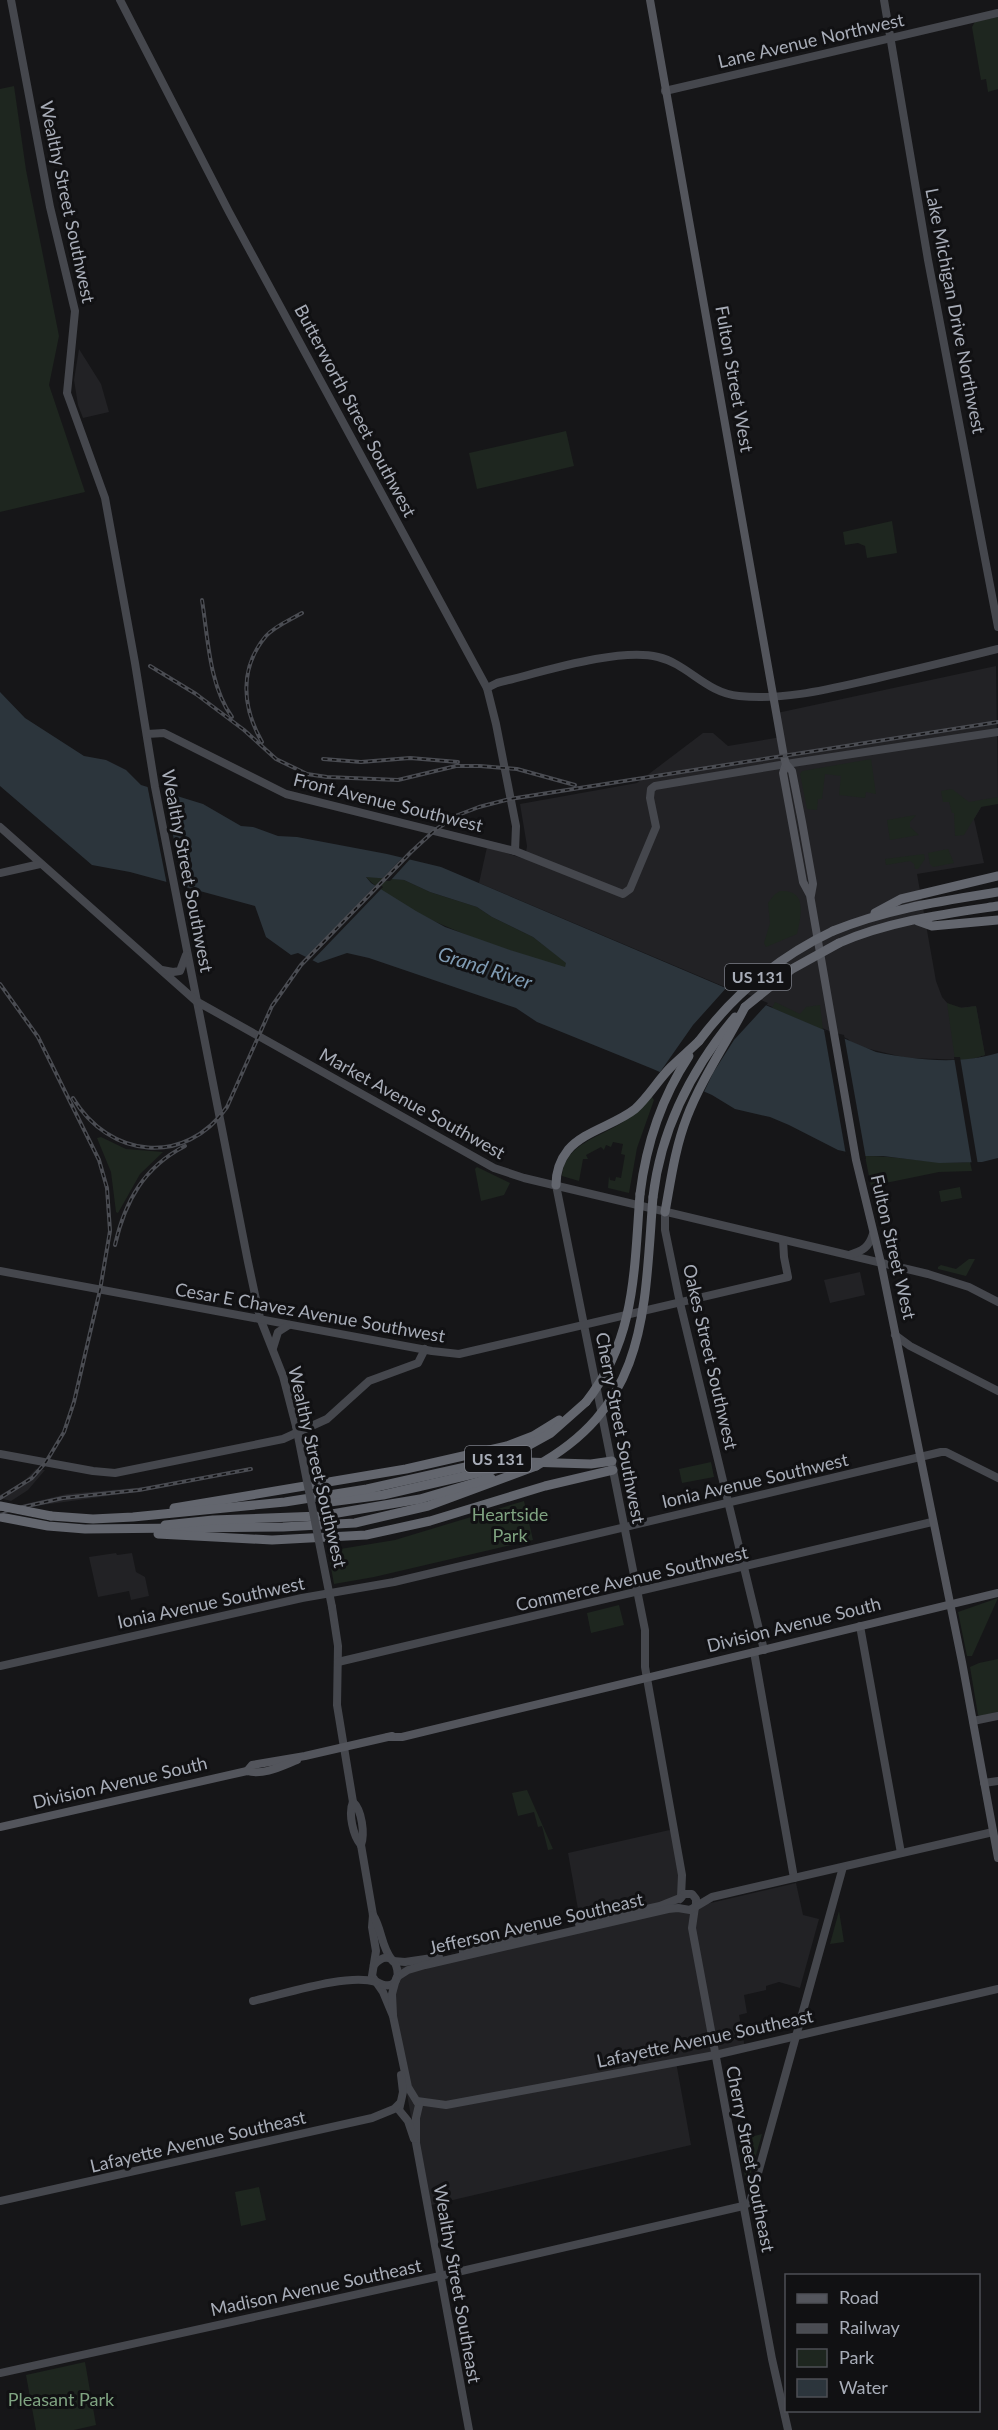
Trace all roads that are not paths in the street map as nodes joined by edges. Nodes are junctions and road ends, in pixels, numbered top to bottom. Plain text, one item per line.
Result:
1 (11, 0) edge
2 (120, 0) edge
3 (650, 0) edge
4 (884, 0) edge
5 (998, 13) edge
6 (891, 38) junction
7 (665, 91) junction
8 (998, 627) edge
9 (998, 649) edge
10 (487, 688) junction
11 (773, 696) junction
12 (998, 732) edge
13 (147, 734) junction
14 (786, 764) junction
15 (0, 827) edge
16 (515, 851) junction
17 (40, 864) junction
18 (0, 873) edge
19 (998, 876) edge
20 (998, 892) edge
21 (998, 906) edge
22 (867, 918) junction
23 (942, 920) junction
24 (998, 920) edge
25 (186, 949) junction
26 (160, 970) junction
27 (196, 1001) junction
28 (745, 1007) junction
29 (699, 1041) junction
30 (556, 1185) junction
31 (665, 1212) junction
32 (873, 1234) junction
33 (783, 1240) junction
34 (848, 1256) junction
35 (881, 1263) junction
36 (0, 1271) edge
37 (998, 1302) edge
38 (680, 1303) junction
39 (260, 1318) junction
40 (289, 1324) junction
41 (584, 1326) junction
42 (895, 1335) junction
43 (273, 1348) junction
44 (425, 1348) junction
45 (998, 1391) edge
46 (586, 1402) junction
47 (0, 1454) edge
48 (920, 1457) junction
49 (613, 1465) junction
50 (536, 1466) junction
51 (998, 1478) edge
52 (308, 1485) junction
53 (285, 1502) junction
54 (729, 1503) junction
55 (0, 1506) edge
56 (0, 1517) edge
57 (314, 1517) junction
58 (112, 1518) junction
59 (932, 1522) junction
60 (625, 1527) junction
61 (126, 1529) junction
62 (139, 1529) junction
63 (745, 1568) junction
64 (638, 1593) junction
65 (998, 1593) edge
66 (950, 1605) junction
67 (860, 1626) junction
68 (764, 1650) junction
69 (754, 1652) junction
70 (338, 1662) junction
71 (0, 1666) edge
72 (647, 1677) junction
73 (998, 1716) edge
74 (973, 1721) junction
75 (344, 1748) junction
76 (998, 1781) edge
77 (984, 1783) junction
78 (0, 1827) edge
79 (993, 1832) junction
80 (901, 1853) junction
81 (998, 1858) edge
82 (843, 1867) junction
83 (682, 1875) junction
84 (794, 1878) junction
85 (692, 1894) junction
86 (681, 1897) junction
87 (712, 1897) junction
88 (695, 1907) junction
89 (684, 1910) junction
90 (373, 1915) junction
91 (692, 1928) junction
92 (393, 1961) junction
93 (373, 1966) junction
94 (397, 1978) junction
95 (345, 1981) junction
96 (376, 1982) junction
97 (998, 1989) edge
98 (253, 2001) dead end
99 (393, 2016) junction
100 (796, 2035) junction
101 (399, 2050) junction
102 (715, 2055) junction
103 (416, 2100) junction
104 (400, 2103) junction
105 (446, 2105) junction
106 (418, 2113) junction
107 (404, 2116) junction
108 (372, 2118) junction
109 (416, 2143) junction
110 (0, 2201) edge
111 (743, 2206) junction
112 (440, 2276) junction
113 (0, 2373) edge
114 (469, 2430) edge
115 (788, 2430) edge

1 - 13 street, Wealthy Street Southwest
2 - 10 street, Butterworth Street Southwest
3 - 7 main road, Fulton Street West
4 - 6 street, Lake Michigan Drive Northwest
5 - 6 street, Lane Avenue Northwest
6 - 7 street, Lane Avenue Northwest
6 - 8 street, Lake Michigan Drive Northwest
7 - 11 main road, Fulton Street West
9 - 11 street
10 - 11 street
10 - 16 street, Butterworth Street Southwest
11 - 14 main road, Fulton Street West
12 - 14 street
13 - 16 street, Front Avenue Southwest
13 - 25 street, Wealthy Street Southwest
14 - 16 street, Front Avenue Southwest
14 - 32 main road, Fulton Street West
15 - 17 street, Market Avenue Southwest
17 - 18 street
17 - 26 street, Market Avenue Southwest
19 - 22 highway
20 - 22 highway, US 131
21 - 23 highway
22 - 29 highway, US 131, bridge
23 - 24 highway
23 - 28 highway, US 131, bridge
25 - 26 street
25 - 27 street, Wealthy Street Southwest
26 - 27 street, Market Avenue Southwest
27 - 30 street, Market Avenue Southwest
27 - 39 street, Wealthy Street Southwest
28 - 31 highway
28 - 50 highway, US 131, bridge
29 - 30 highway
29 - 46 highway, US 131, bridge
30 - 31 street, Market Avenue Southwest
30 - 41 street, Cherry Street Southwest
31 - 33 street, Market Avenue Southwest
31 - 38 street, Oakes Street Southwest
32 - 34 street
32 - 35 main road, Fulton Street West
33 - 34 street, Market Avenue Southwest
33 - 38 street, Cesar E Chavez Avenue Southwest
34 - 35 street, Market Avenue Southwest
35 - 37 street, Market Avenue Southwest
35 - 42 main road, Fulton Street West
36 - 39 street, Cesar E Chavez Avenue Southwest
38 - 41 street, Cesar E Chavez Avenue Southwest
38 - 54 street, Oakes Street Southwest
39 - 40 street, Cesar E Chavez Avenue Southwest
39 - 43 street, Wealthy Street Southwest
40 - 43 street
40 - 44 street, Cesar E Chavez Avenue Southwest
41 - 44 street, Cesar E Chavez Avenue Southwest
41 - 49 street, Cherry Street Southwest
42 - 45 street
42 - 48 main road, Fulton Street West
43 - 52 street, Wealthy Street Southwest, bridge
44 - 47 street
46 - 52 highway
46 - 53 highway, US 131
48 - 51 street, Ionia Avenue Southwest
48 - 54 street, Ionia Avenue Southwest
48 - 59 main road, Fulton Street West
49 - 53 highway
49 - 60 street, Cherry Street Southwest
49 - 61 highway
50 - 57 highway
50 - 62 highway, US 131
52 - 57 street, Wealthy Street Southwest, bridge
52 - 58 highway
53 - 58 highway, US 131
54 - 60 street, Ionia Avenue Southwest
54 - 63 street, Oakes Street Southwest
55 - 58 highway, US 131, bridge
56 - 61 highway, US 131
57 - 62 highway
57 - 70 street, Wealthy Street Southwest, bridge
59 - 63 street, Commerce Avenue Southwest
59 - 66 main road, Fulton Street West
60 - 64 street, Cherry Street Southwest
60 - 71 street, Ionia Avenue Southwest
61 - 62 highway, US 131
63 - 64 street, Commerce Avenue Southwest
63 - 68 street, Oakes Street Southwest
64 - 70 street, Commerce Avenue Southwest
64 - 72 street, Cherry Street Southwest
65 - 66 main road, Division Avenue South
66 - 67 main road, Division Avenue South
66 - 74 main road, Fulton Street West
67 - 68 main road, Division Avenue South
67 - 80 street
68 - 69 main road, Division Avenue South
69 - 72 main road, Division Avenue South
69 - 84 street
70 - 75 street, Wealthy Street Southwest
72 - 75 main road, Division Avenue South
72 - 83 street
73 - 74 street
74 - 77 main road, Fulton Street West
75 - 78 main road, Division Avenue South
75 - 90 street
76 - 77 street
77 - 79 main road, Fulton Street West
79 - 80 street
79 - 81 main road, Fulton Street West
80 - 82 street
82 - 84 street
82 - 100 street
83 - 85 street
83 - 86 street
84 - 87 street
85 - 86 street
85 - 87 street
85 - 88 street
86 - 89 street
86 - 92 street, Jefferson Avenue Southeast
87 - 88 street
88 - 89 street
88 - 91 street, Cherry Street Southeast
89 - 91 street, Cherry Street Southeast
89 - 94 street, Jefferson Avenue Southeast
90 - 92 street
90 - 93 street
91 - 102 street, Cherry Street Southeast
92 - 93 street
92 - 94 street
93 - 95 street
93 - 96 street
94 - 96 street
94 - 99 street
95 - 96 street
95 - 98 street
96 - 99 street
97 - 100 street, Lafayette Avenue Southeast
99 - 101 street
100 - 102 street, Lafayette Avenue Southeast
100 - 111 street
101 - 103 street
101 - 104 street
102 - 105 street, Lafayette Avenue Southeast
102 - 111 street, Cherry Street Southeast
103 - 104 street
103 - 105 street, Lafayette Avenue Southeast
103 - 106 street
104 - 107 street
104 - 108 street, Lafayette Avenue Southeast
105 - 106 street
106 - 107 street
106 - 109 street, Wealthy Street Southeast
107 - 108 street
107 - 109 street, Wealthy Street Southeast
108 - 110 street, Lafayette Avenue Southeast
109 - 112 street, Wealthy Street Southeast
111 - 112 street, Madison Avenue Southeast
111 - 115 street, Cherry Street Southeast
112 - 113 street, Madison Avenue Southeast
112 - 114 street, Wealthy Street Southeast

